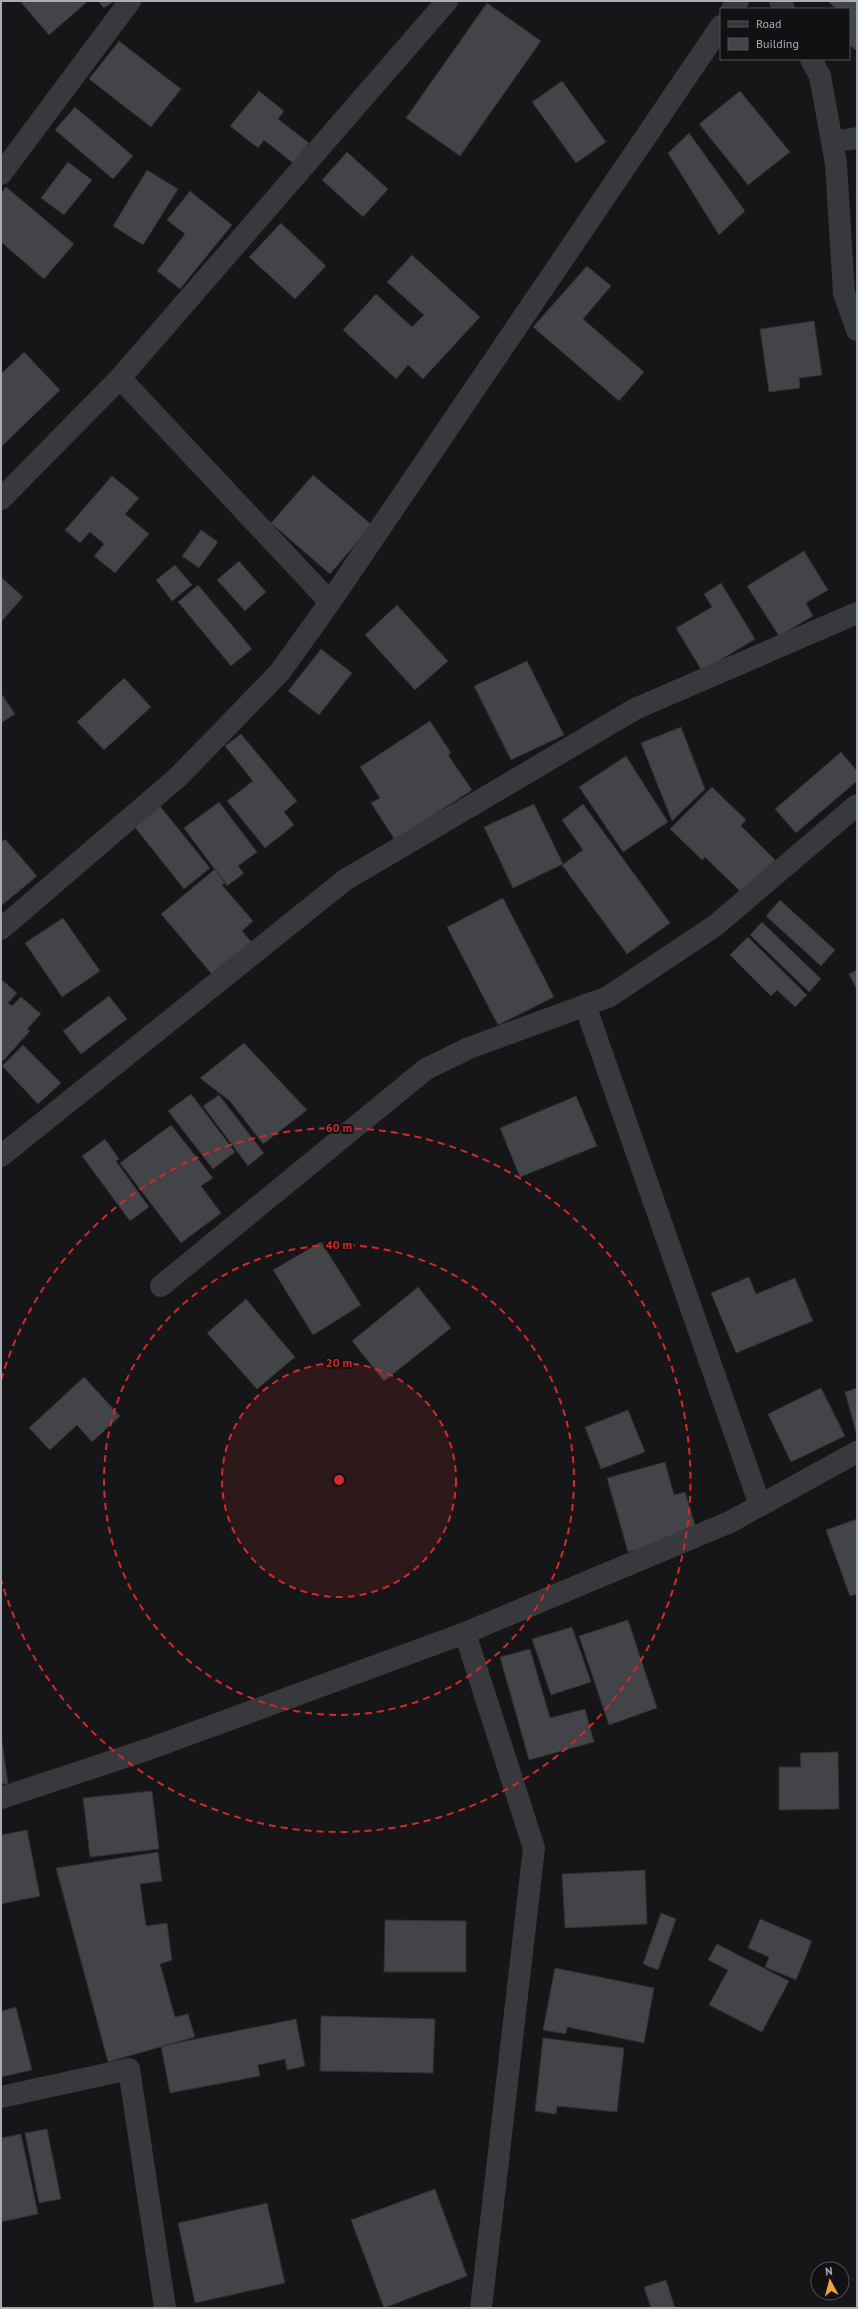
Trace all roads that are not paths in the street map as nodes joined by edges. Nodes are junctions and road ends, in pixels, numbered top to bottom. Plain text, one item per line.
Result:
1 (130, 1) edge
2 (447, 1) edge
3 (720, 27) edge
4 (812, 60) edge
5 (857, 138) edge
6 (832, 142) junction
7 (1, 174) edge
8 (857, 330) edge
9 (120, 378) junction
10 (1, 500) edge
11 (330, 602) junction
12 (857, 614) edge
13 (857, 805) edge
14 (1, 929) edge
15 (585, 1005) junction
16 (1, 1156) edge
17 (161, 1286) dead end
18 (857, 1452) edge
19 (760, 1506) junction
20 (465, 1633) junction
21 (1, 1798) edge
22 (1, 2097) edge
23 (165, 2308) edge
24 (481, 2308) edge

1 - 7 street
2 - 9 street
3 - 11 street
4 - 6 street
5 - 6 street
6 - 8 street
9 - 10 street
9 - 11 street
11 - 14 street
12 - 16 street
13 - 15 street
15 - 17 street
15 - 19 street
18 - 19 street
19 - 20 street
20 - 21 street
20 - 24 street
22 - 23 street

